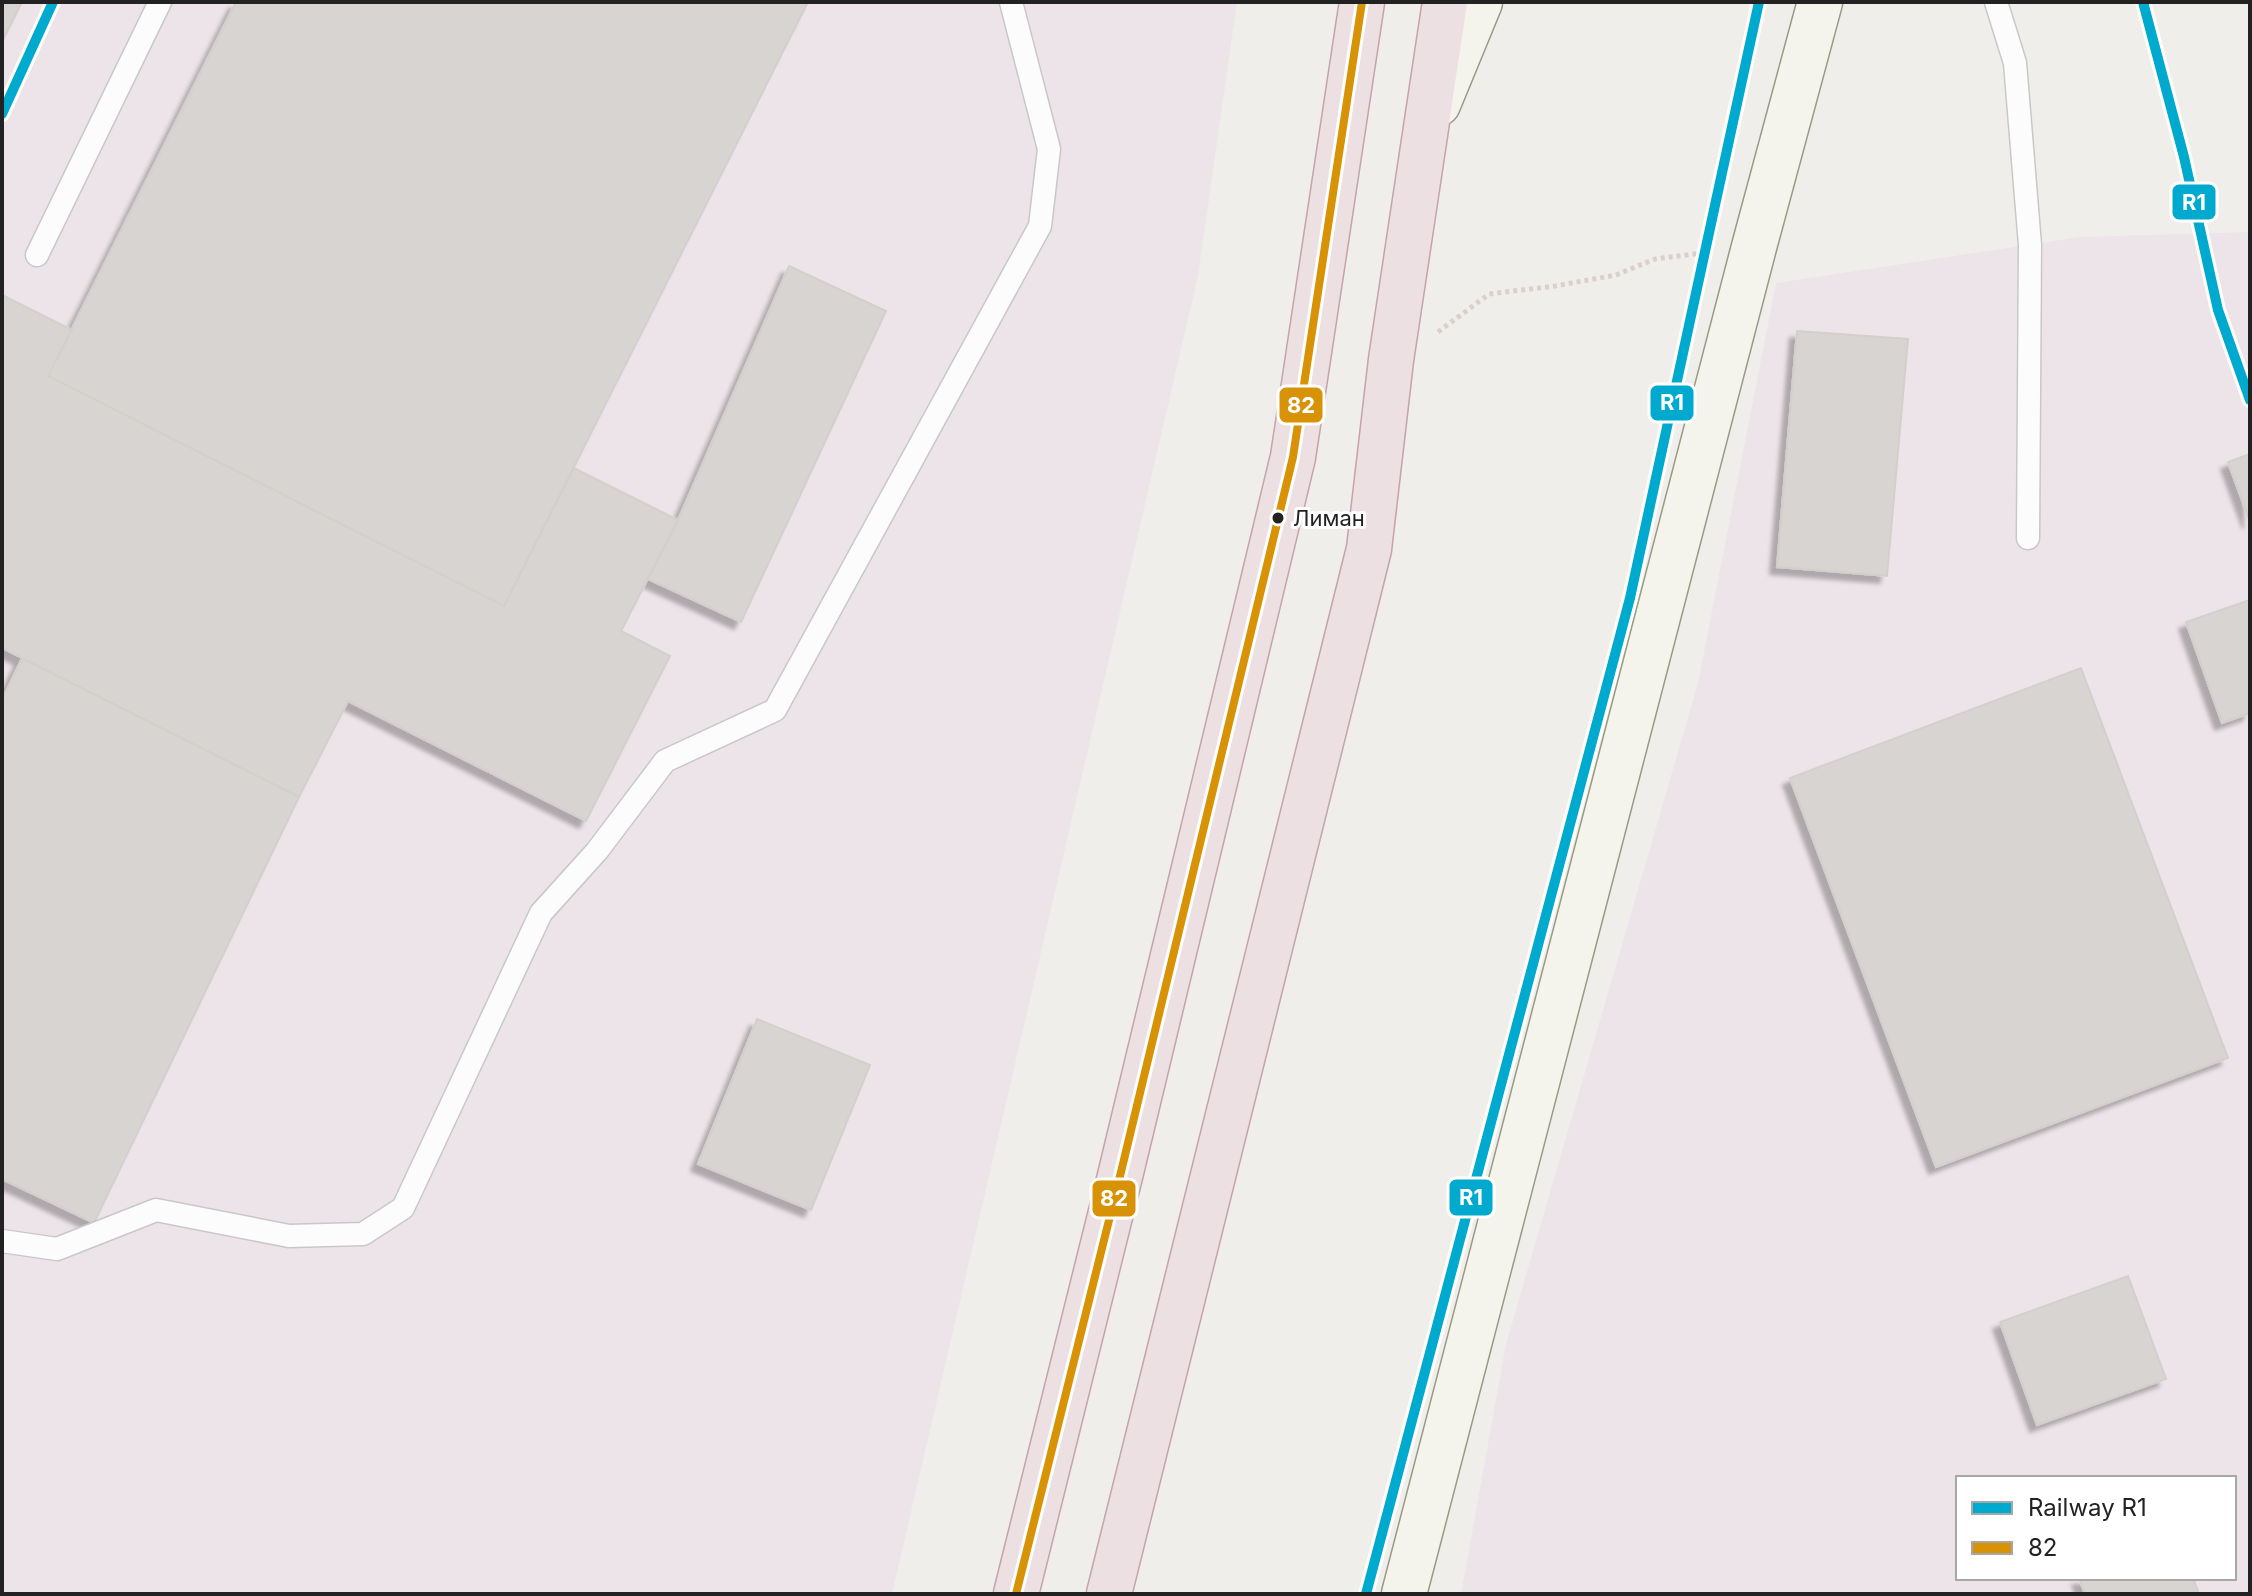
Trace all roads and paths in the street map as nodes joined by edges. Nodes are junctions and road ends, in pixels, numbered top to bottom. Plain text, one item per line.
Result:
1 (160, 2) edge
2 (1011, 2) edge
3 (1362, 2) edge
4 (1445, 2) edge
5 (1480, 2) edge
6 (1820, 2) edge
7 (1996, 2) edge
8 (1425, 136) junction
9 (1754, 247) junction
10 (37, 255) dead end
11 (1434, 335) dead end
12 (2028, 538) dead end
13 (2, 1241) edge
14 (1016, 1594) edge
15 (1109, 1594) edge
16 (1404, 1594) edge

1 - 10 lane
2 - 13 lane
3 - 14 highway
4 - 8 highway
5 - 8 street
6 - 9 street
7 - 12 lane
8 - 15 highway
9 - 11 path
9 - 16 street

